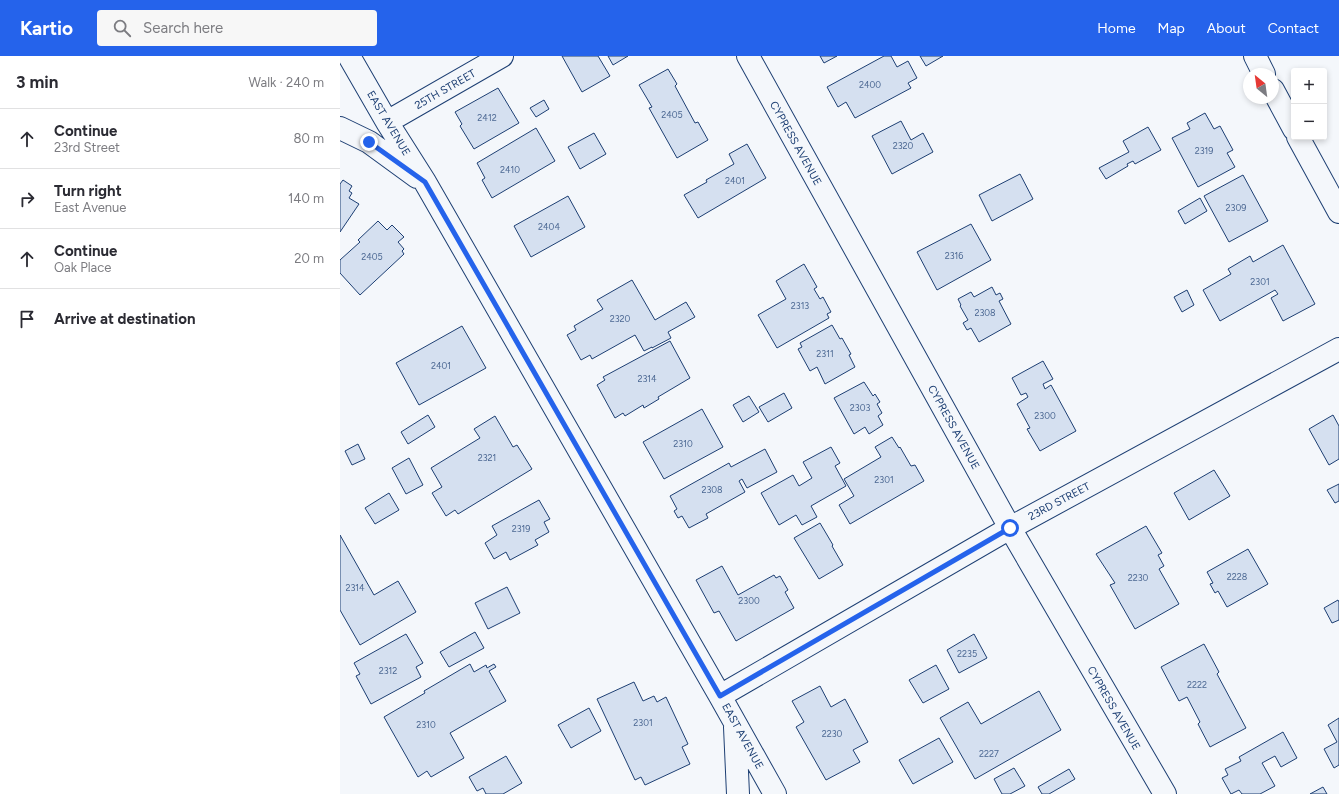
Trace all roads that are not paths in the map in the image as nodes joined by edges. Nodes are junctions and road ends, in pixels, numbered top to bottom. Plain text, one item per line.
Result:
1 (349, 56) edge
2 (502, 56) edge
3 (748, 56) edge
4 (1255, 56) edge
5 (1261, 68) edge
6 (1279, 101) edge
7 (387, 122) junction
8 (1291, 123) edge
9 (340, 128) edge
10 (1300, 140) edge
11 (425, 182) junction
12 (1339, 212) edge
13 (1339, 350) edge
14 (1010, 528) junction
15 (720, 696) junction
16 (735, 723) junction
17 (738, 794) edge
18 (775, 794) edge
19 (1165, 794) edge

1 - 7 street, EAST AVENUE
2 - 7 street, 25TH STREET
3 - 14 street, CYPRESS AVENUE
4 - 5 street
6 - 8 street
7 - 11 street, EAST AVENUE
9 - 11 street
10 - 12 street
11 - 15 street, EAST AVENUE
13 - 14 street, 23RD STREET
14 - 15 street, 23RD STREET
14 - 19 street, CYPRESS AVENUE
15 - 16 street, EAST AVENUE
16 - 17 street
16 - 18 street, EAST AVENUE

